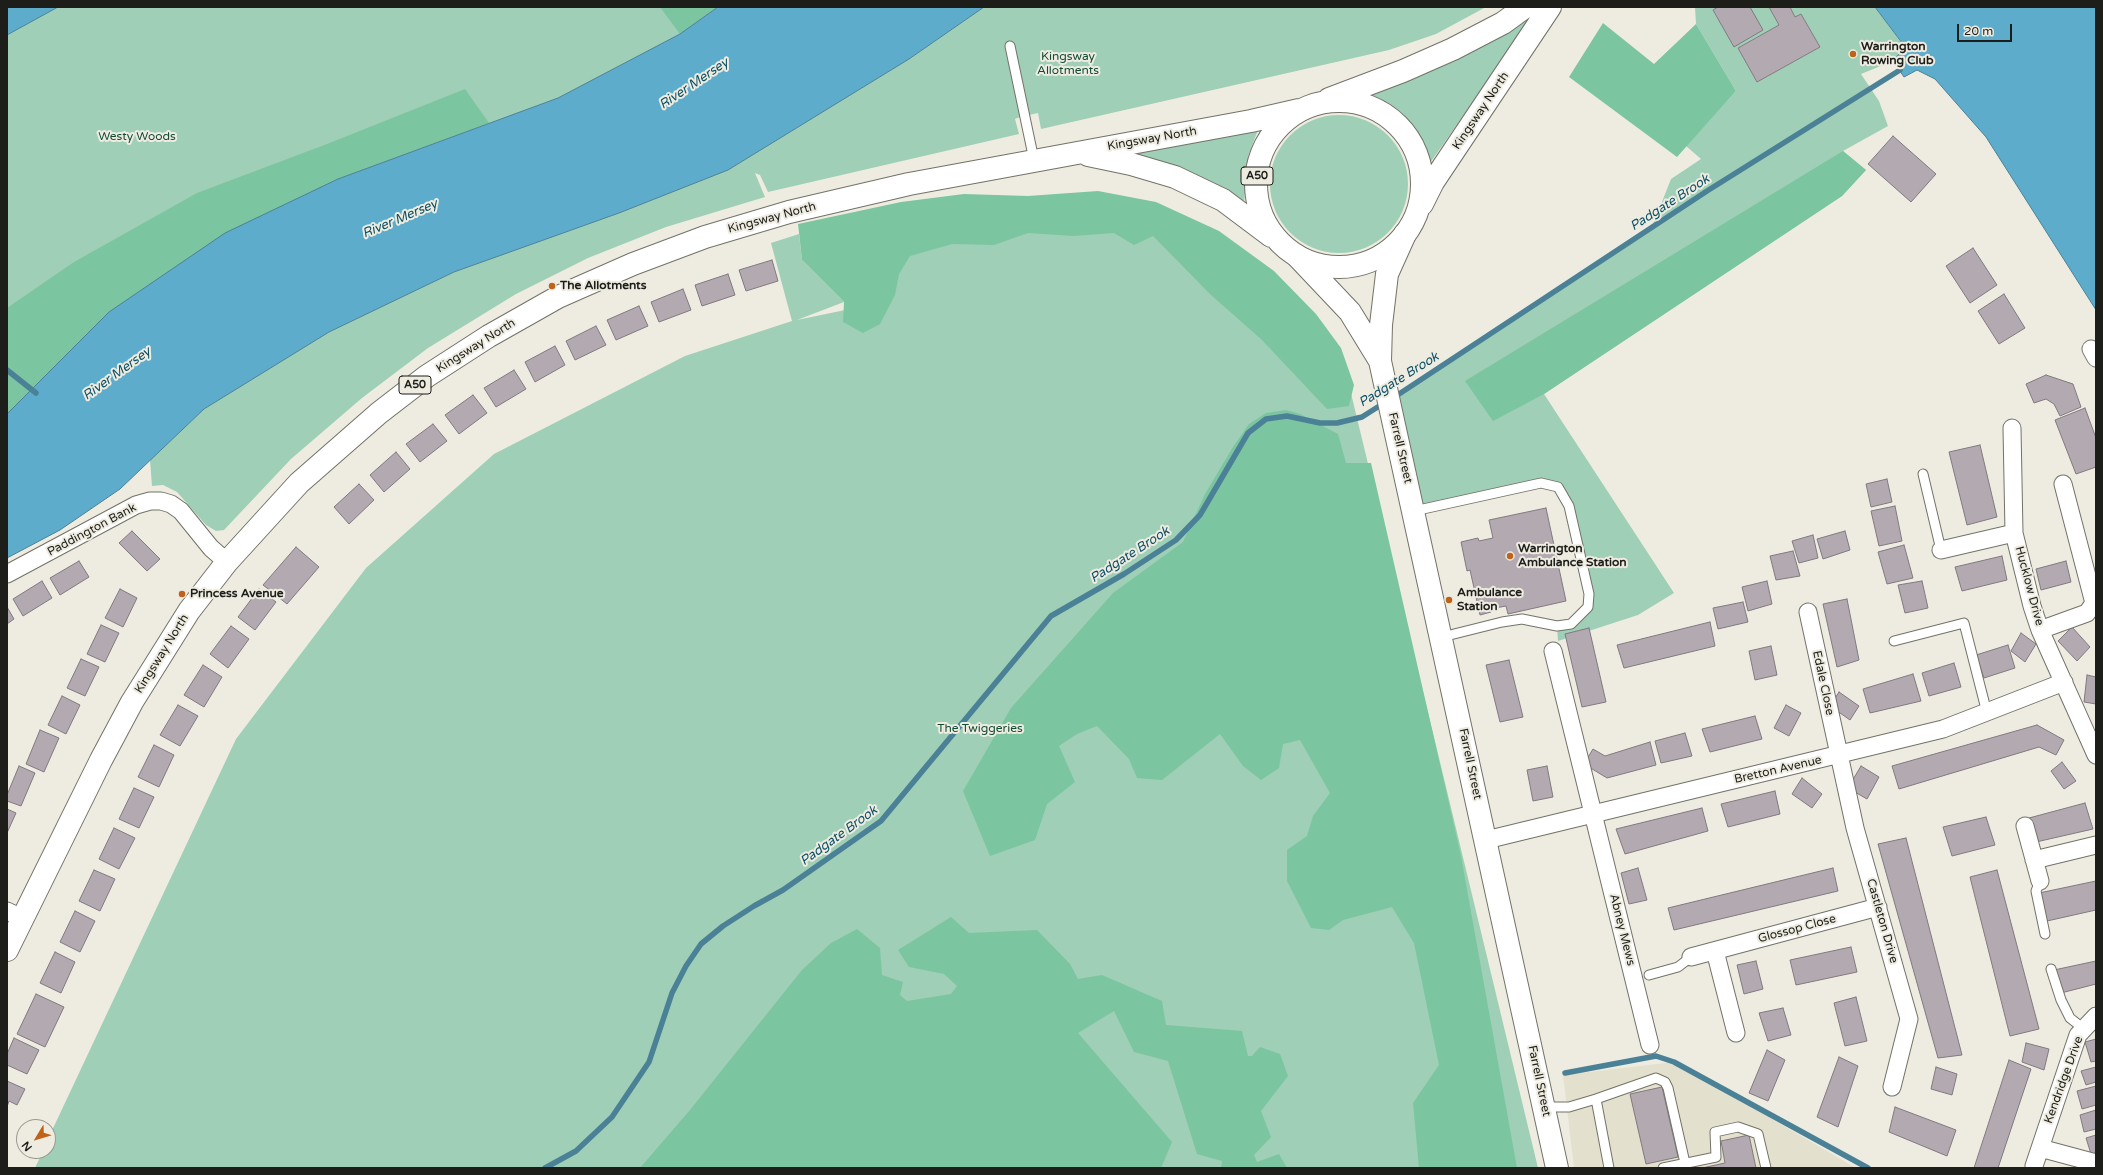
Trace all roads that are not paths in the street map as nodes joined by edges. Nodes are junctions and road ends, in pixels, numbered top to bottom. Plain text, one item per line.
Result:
1 (1525, 7) edge
2 (1550, 7) edge
3 (1010, 46) dead end
4 (1308, 107) junction
5 (1075, 153) junction
6 (1034, 160) junction
7 (1410, 226) junction
8 (1289, 250) junction
9 (1382, 367) junction
10 (2012, 428) dead end
11 (1923, 474) dead end
12 (2063, 484) dead end
13 (1414, 511) junction
14 (2014, 533) junction
15 (1941, 550) joint
16 (227, 562) junction
17 (7, 574) edge
18 (1808, 612) dead end
19 (2040, 630) junction
20 (1442, 636) junction
21 (1894, 641) dead end
22 (1552, 651) dead end
23 (2064, 682) junction
24 (1987, 713) junction
25 (1839, 755) junction
26 (2096, 755) edge
27 (1594, 815) junction
28 (2025, 826) dead end
29 (1486, 840) junction
30 (2096, 845) edge
31 (2034, 860) junction
32 (2040, 881) joint
33 (1878, 907) junction
34 (14, 914) edge
35 (2045, 934) dead end
36 (7, 950) edge
37 (1715, 950) junction
38 (1691, 957) joint
39 (2051, 969) dead end
40 (1649, 975) dead end
41 (2096, 1016) edge
42 (2084, 1029) junction
43 (1736, 1033) dead end
44 (1650, 1045) dead end
45 (1892, 1087) dead end
46 (1596, 1099) junction
47 (1544, 1107) junction
48 (2040, 1148) junction
49 (1685, 1163) junction
50 (2096, 1163) edge
51 (2034, 1166) dead end
52 (1557, 1168) edge
53 (1609, 1168) edge
54 (1663, 1168) edge
55 (1766, 1168) edge

1 - 4 main road, Kingsway North / A50
2 - 7 main road, Kingsway North / A50
3 - 6 lane
4 - 5 main road, Kingsway North / A50
4 - 7 main road, A50
4 - 8 main road, A50
5 - 6 main road, Kingsway North / A50
5 - 8 main road, Kingsway North / A50
6 - 16 main road, Kingsway North / A50
7 - 8 main road, A50
7 - 9 main road, Farrell Street
8 - 9 main road, Farrell Street
9 - 13 main road, Farrell Street
10 - 14 street, Hucklow Drive
11 - 15 lane
12 - 19 street
13 - 20 main road, Farrell Street
13 - 20 lane
14 - 15 street, Hucklow Drive
14 - 19 street, Hucklow Drive
16 - 17 street, Paddington Bank
16 - 34 main road, Kingsway North / A50
18 - 25 street, Edale Close
19 - 23 street, Hucklow Drive
20 - 29 main road, Farrell Street
21 - 24 lane
22 - 27 street, Abney Mews
23 - 24 street, Bretton Avenue
23 - 26 street
24 - 25 street, Bretton Avenue
25 - 27 street, Bretton Avenue
25 - 33 street, Castleton Drive
27 - 29 street, Bretton Avenue
27 - 44 street, Abney Mews
28 - 31 street
29 - 47 main road, Farrell Street
30 - 31 street
31 - 32 street
32 - 35 lane
33 - 37 street, Glossop Close
33 - 45 street, Castleton Drive
34 - 36 main road, Kingsway North / A50
37 - 38 street, Glossop Close
37 - 43 street
38 - 40 lane
39 - 42 lane
41 - 42 street, Kendridge Drive
42 - 48 street, Kendridge Drive
46 - 47 lane
46 - 49 lane
46 - 53 lane
47 - 52 main road, Farrell Street
48 - 50 street
48 - 51 street, Kendridge Drive
49 - 54 lane
49 - 55 lane

